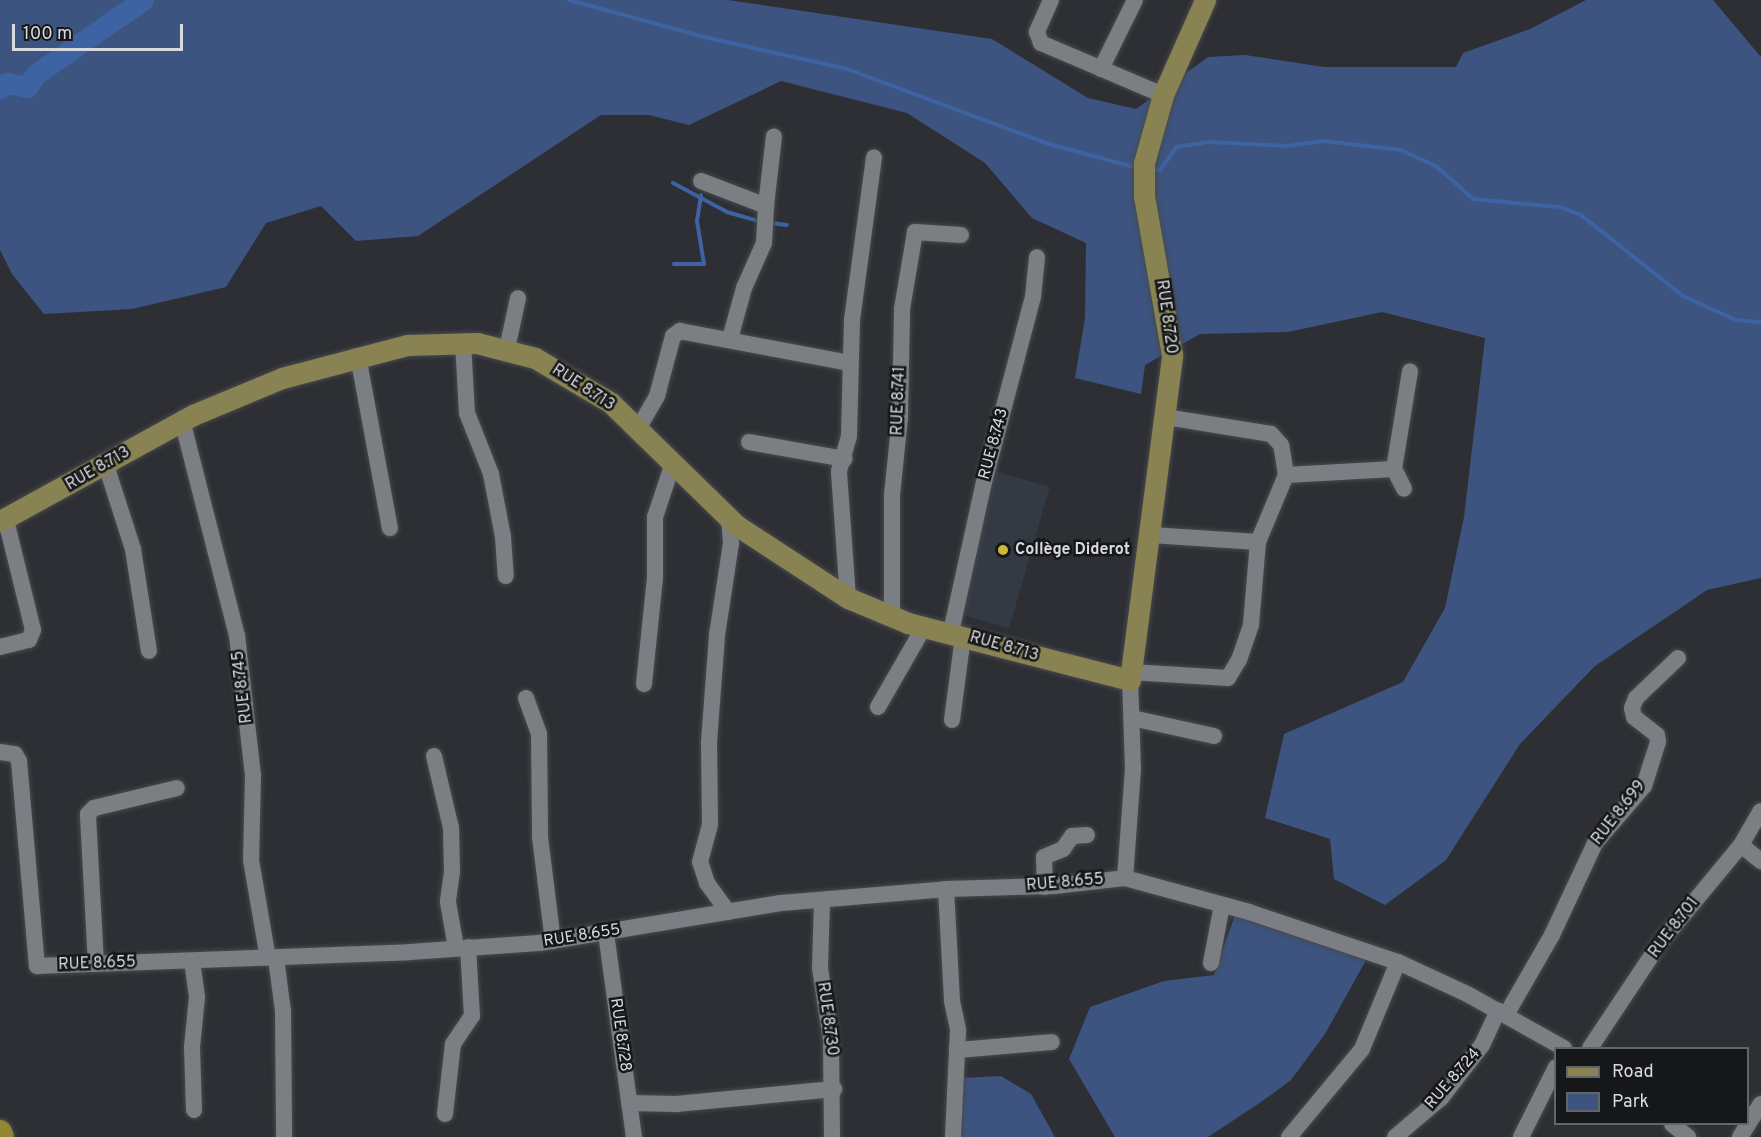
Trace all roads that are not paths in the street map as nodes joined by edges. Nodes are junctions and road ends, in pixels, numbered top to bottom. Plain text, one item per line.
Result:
1 (1051, 0) edge
2 (1135, 0) edge
3 (1205, 0) edge
4 (1101, 69) junction
5 (1163, 95) junction
6 (774, 136) dead end
7 (874, 157) dead end
8 (701, 181) dead end
9 (766, 206) junction
10 (961, 235) dead end
11 (1037, 257) dead end
12 (518, 298) dead end
13 (729, 339) junction
14 (463, 342) junction
15 (507, 350) junction
16 (358, 356) junction
17 (849, 363) junction
18 (1410, 371) dead end
19 (1166, 417) junction
20 (182, 420) junction
21 (638, 429) junction
22 (749, 442) dead end
23 (844, 459) junction
24 (673, 463) junction
25 (106, 465) junction
26 (1394, 469) junction
27 (1286, 475) junction
28 (1404, 489) dead end
29 (729, 518) junction
30 (3, 520) edge
31 (390, 528) dead end
32 (1151, 536) junction
33 (1258, 542) junction
34 (506, 576) dead end
35 (848, 598) junction
36 (892, 617) junction
37 (924, 627) junction
38 (957, 634) junction
39 (0, 647) edge
40 (148, 651) dead end
41 (1678, 658) dead end
42 (1130, 676) junction
43 (644, 684) dead end
44 (526, 698) dead end
45 (878, 707) dead end
46 (1132, 718) junction
47 (952, 720) dead end
48 (1214, 736) dead end
49 (0, 752) edge
50 (434, 756) dead end
51 (177, 789) dead end
52 (1761, 811) edge
53 (1087, 835) dead end
54 (1741, 845) junction
55 (1761, 861) edge
56 (1125, 878) junction
57 (1045, 887) junction
58 (946, 889) junction
59 (822, 901) junction
60 (1222, 905) junction
61 (728, 912) junction
62 (606, 933) junction
63 (553, 941) junction
64 (462, 947) junction
65 (272, 958) junction
66 (192, 962) junction
67 (1398, 962) junction
68 (1211, 963) dead end
69 (96, 964) junction
70 (1502, 1013) junction
71 (1052, 1042) dead end
72 (1561, 1047) edge
73 (1591, 1047) edge
74 (957, 1050) junction
75 (1554, 1071) edge
76 (834, 1089) junction
77 (629, 1103) junction
78 (1761, 1104) edge
79 (194, 1110) dead end
80 (445, 1114) dead end
81 (1749, 1123) edge
82 (1673, 1125) edge
83 (0, 1132) edge
84 (2, 1137) edge
85 (285, 1137) edge
86 (634, 1137) edge
87 (832, 1137) edge
88 (953, 1137) edge
89 (1289, 1137) edge
90 (1395, 1137) edge
91 (1521, 1137) edge
92 (1688, 1137) edge

1 - 4 street
2 - 4 street
3 - 5 main road, RUE 8.720
4 - 5 street
5 - 19 main road, RUE 8.720
6 - 9 street
7 - 17 street
8 - 9 street
9 - 13 street
10 - 36 street, RUE 8.741
11 - 38 street, RUE 8.743
12 - 15 street
13 - 17 street
13 - 21 street
14 - 15 main road, RUE 8.713
14 - 16 main road, RUE 8.713
14 - 34 street
15 - 21 main road, RUE 8.713
16 - 20 main road, RUE 8.713
16 - 31 street
17 - 23 street
18 - 26 street
19 - 27 street
19 - 32 main road, RUE 8.720
20 - 25 main road, RUE 8.713
20 - 65 street, RUE 8.745
21 - 24 main road, RUE 8.713
22 - 23 street
23 - 35 street
24 - 29 main road, RUE 8.713
24 - 43 street
25 - 30 main road, RUE 8.713
25 - 40 street
26 - 27 street
26 - 28 street
27 - 33 street
29 - 35 main road, RUE 8.713
29 - 61 street
30 - 39 street
32 - 33 street
32 - 42 main road, RUE 8.720
33 - 42 street
35 - 36 main road, RUE 8.713
36 - 37 main road, RUE 8.713
37 - 38 main road, RUE 8.713
37 - 45 street
38 - 42 main road, RUE 8.713
38 - 47 street, RUE 8.743
41 - 70 street, RUE 8.699
42 - 46 street, RUE 8.655
44 - 63 street
46 - 48 street
46 - 56 street, RUE 8.655
49 - 69 street, RUE 8.655
50 - 64 street
51 - 69 street
52 - 54 street, RUE 8.701
53 - 57 street
54 - 55 street
54 - 73 street, RUE 8.701
56 - 57 street, RUE 8.655
56 - 60 street, RUE 8.655
57 - 58 street, RUE 8.655
58 - 59 street, RUE 8.655
58 - 74 street
59 - 61 street, RUE 8.655
59 - 76 street, RUE 8.730
60 - 67 street, RUE 8.655
60 - 68 street
61 - 62 street, RUE 8.655
62 - 63 street, RUE 8.655
62 - 77 street, RUE 8.728
63 - 64 street, RUE 8.655
64 - 65 street, RUE 8.655
64 - 80 street
65 - 66 street, RUE 8.655
65 - 85 street, RUE 8.745
66 - 69 street, RUE 8.655
66 - 79 street
67 - 70 street, RUE 8.655
67 - 89 street
70 - 72 street, RUE 8.655
70 - 90 street, RUE 8.724
71 - 74 street
74 - 88 street
75 - 91 street
76 - 77 street
76 - 87 street, RUE 8.730
77 - 86 street, RUE 8.728
78 - 81 street
82 - 92 street
83 - 84 highway

